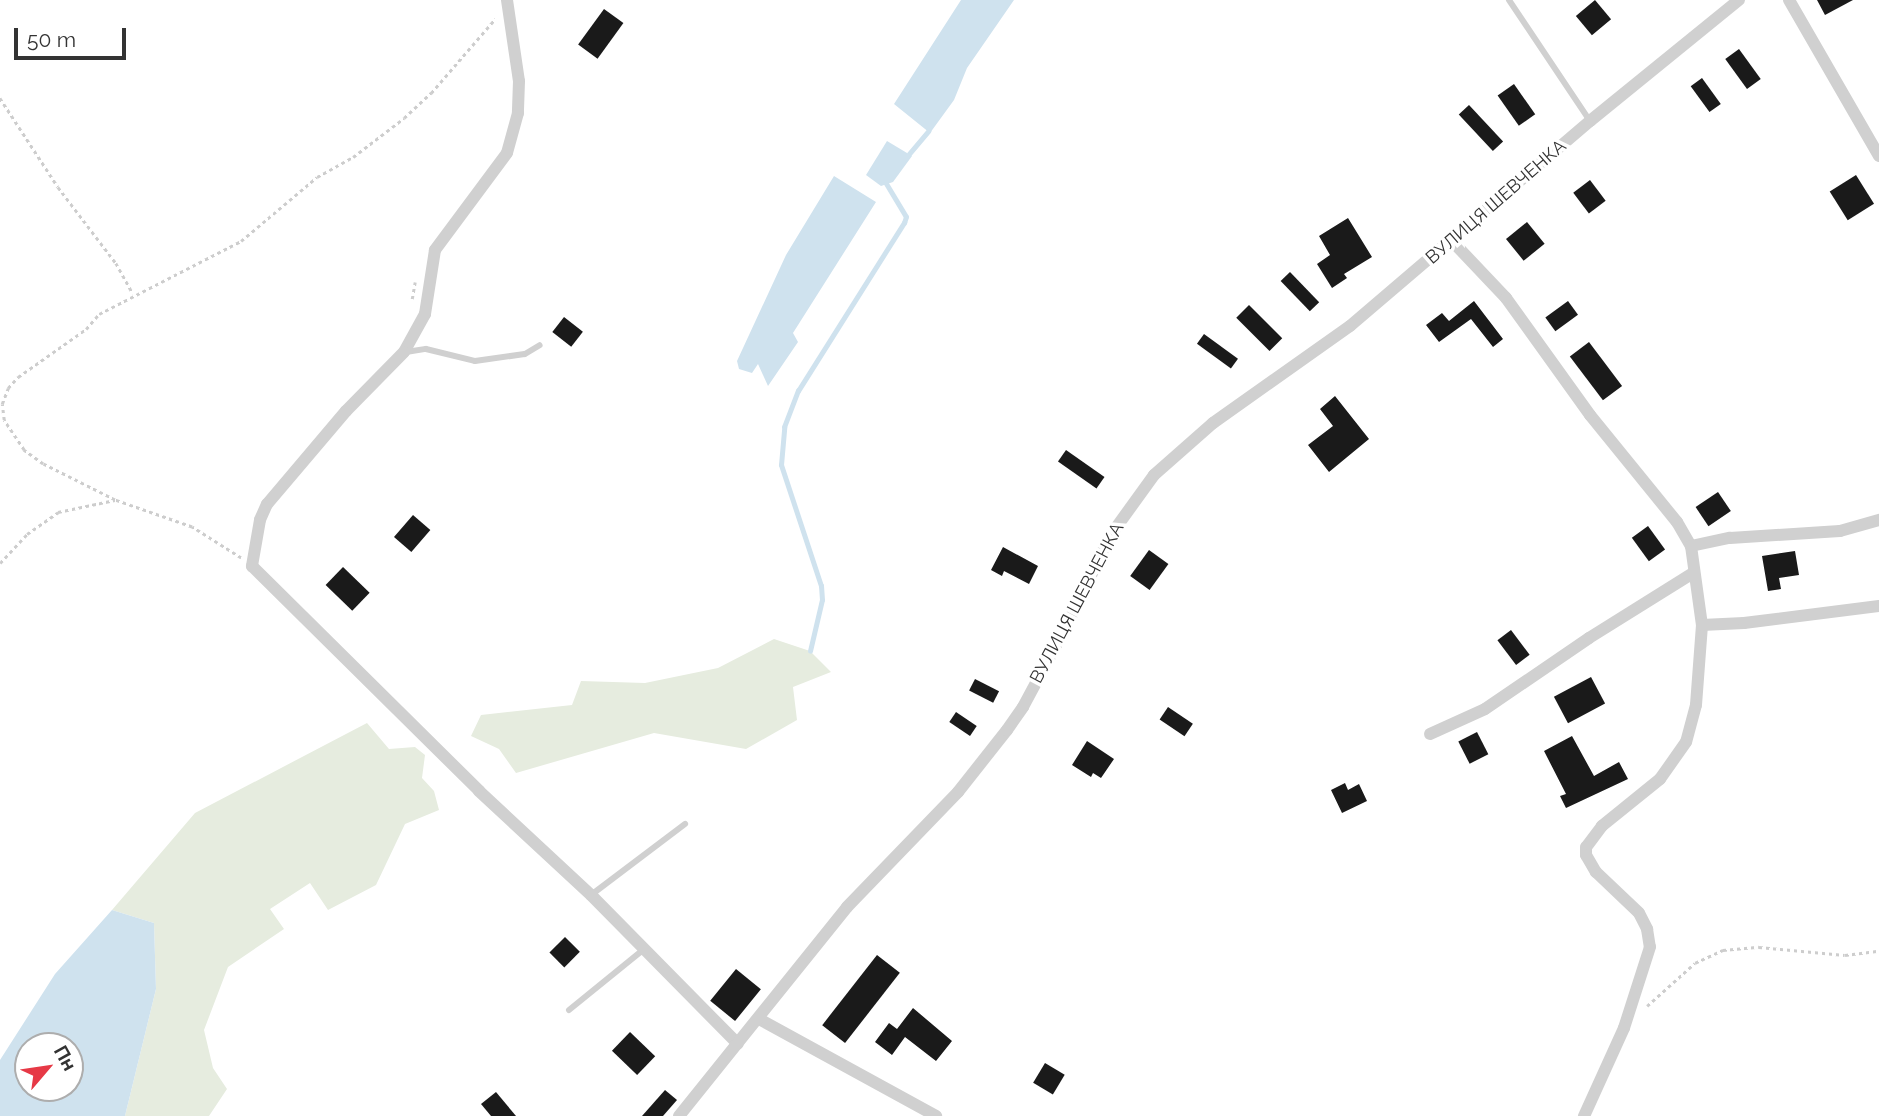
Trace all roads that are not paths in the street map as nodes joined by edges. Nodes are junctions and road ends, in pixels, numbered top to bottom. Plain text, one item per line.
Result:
1 (1508, 0) edge
2 (1738, 0) edge
3 (1789, 0) edge
4 (507, 1) edge
5 (1590, 121) junction
6 (1879, 156) edge
7 (1452, 241) junction
8 (540, 345) dead end
9 (404, 352) junction
10 (1879, 520) edge
11 (1691, 546) junction
12 (1693, 573) junction
13 (1879, 606) edge
14 (1702, 625) junction
15 (1430, 734) dead end
16 (685, 824) dead end
17 (591, 895) junction
18 (644, 949) junction
19 (569, 1010) dead end
20 (759, 1019) junction
21 (738, 1044) junction
22 (679, 1116) edge
23 (936, 1116) edge
24 (1584, 1116) edge

1 - 5 lane
2 - 5 street, ВУЛИЦЯ ШЕВЧЕНКА
3 - 6 street
4 - 9 street
5 - 7 street, ВУЛИЦЯ ШЕВЧЕНКА
7 - 11 street
7 - 20 street, ВУЛИЦЯ ШЕВЧЕНКА
8 - 9 lane
9 - 17 street
10 - 11 street
11 - 12 street
12 - 14 street
12 - 15 street
13 - 14 street
14 - 24 street
16 - 17 lane
17 - 18 street
18 - 19 lane
18 - 21 street
20 - 21 street, ВУЛИЦЯ ШЕВЧЕНКА
20 - 23 street
21 - 22 street, ВУЛИЦЯ ШЕВЧЕНКА

